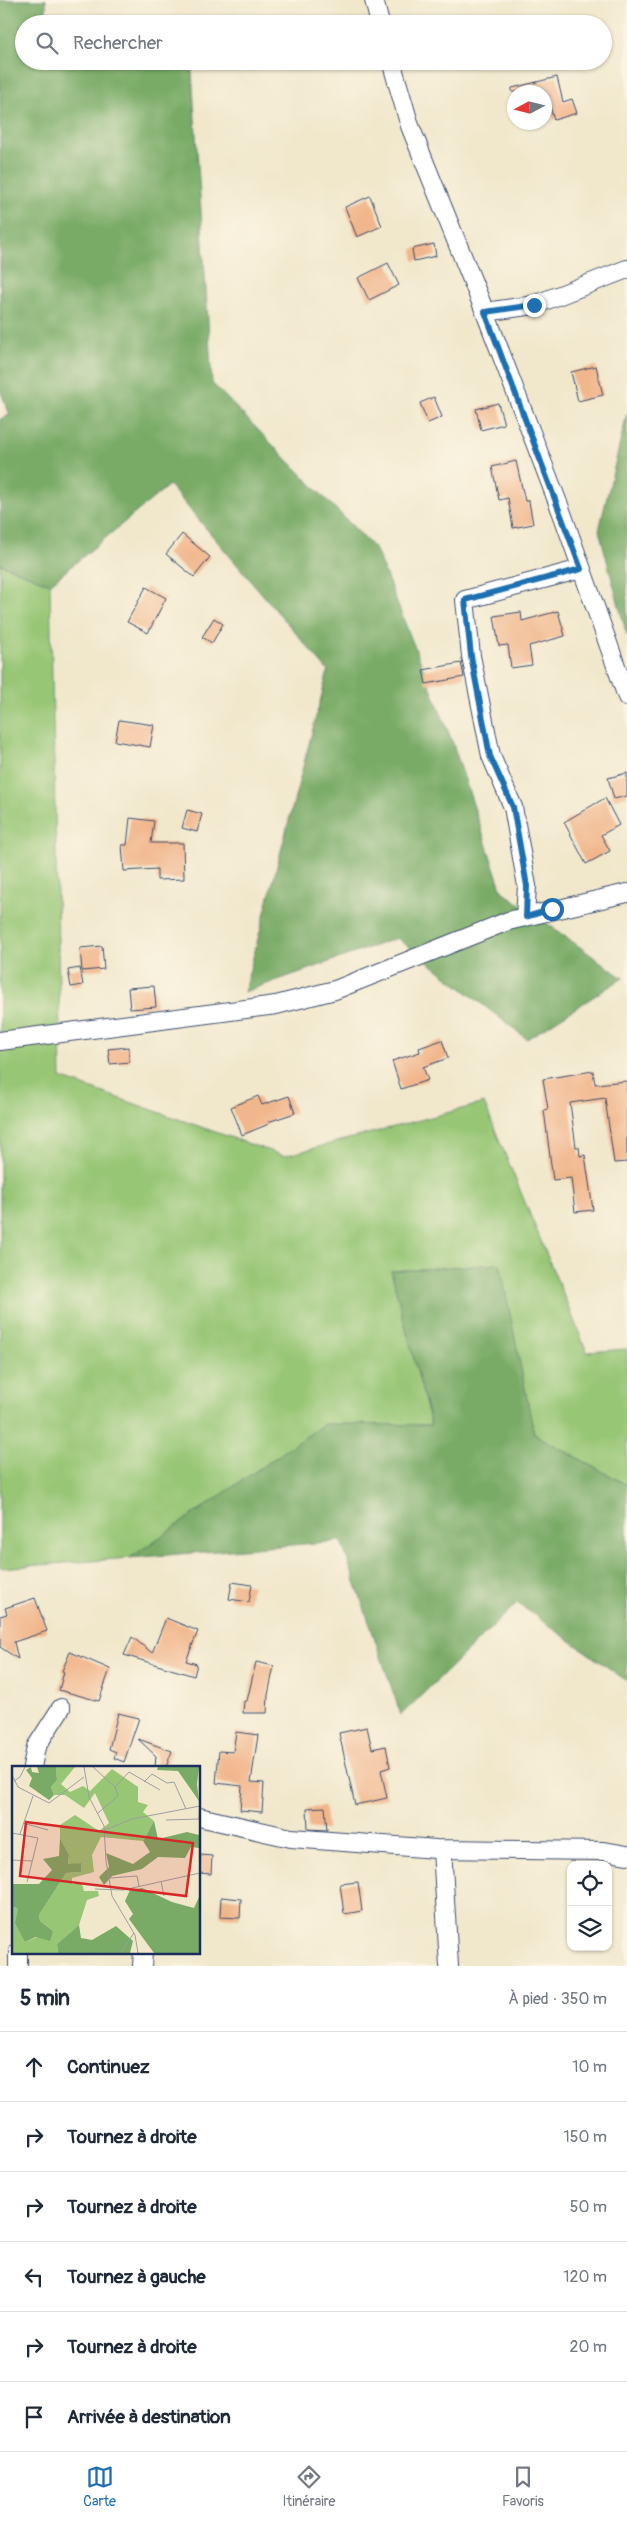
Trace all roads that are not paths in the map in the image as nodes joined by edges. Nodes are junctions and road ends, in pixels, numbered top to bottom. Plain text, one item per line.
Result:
1 (374, 0) edge
2 (378, 15) edge
3 (394, 70) edge
4 (627, 269) edge
5 (485, 312) junction
6 (581, 569) junction
7 (627, 697) edge
8 (627, 893) edge
9 (526, 917) junction
10 (0, 1041) edge
11 (61, 1708) dead end
12 (32, 1766) edge
13 (200, 1817) edge
14 (442, 1849) junction
15 (627, 1855) edge
16 (449, 1966) edge

1 - 2 street
3 - 5 street
4 - 5 street
5 - 6 street
6 - 7 street
6 - 9 street
8 - 9 street
9 - 10 street
11 - 12 street
13 - 14 street
14 - 15 street
14 - 16 street

